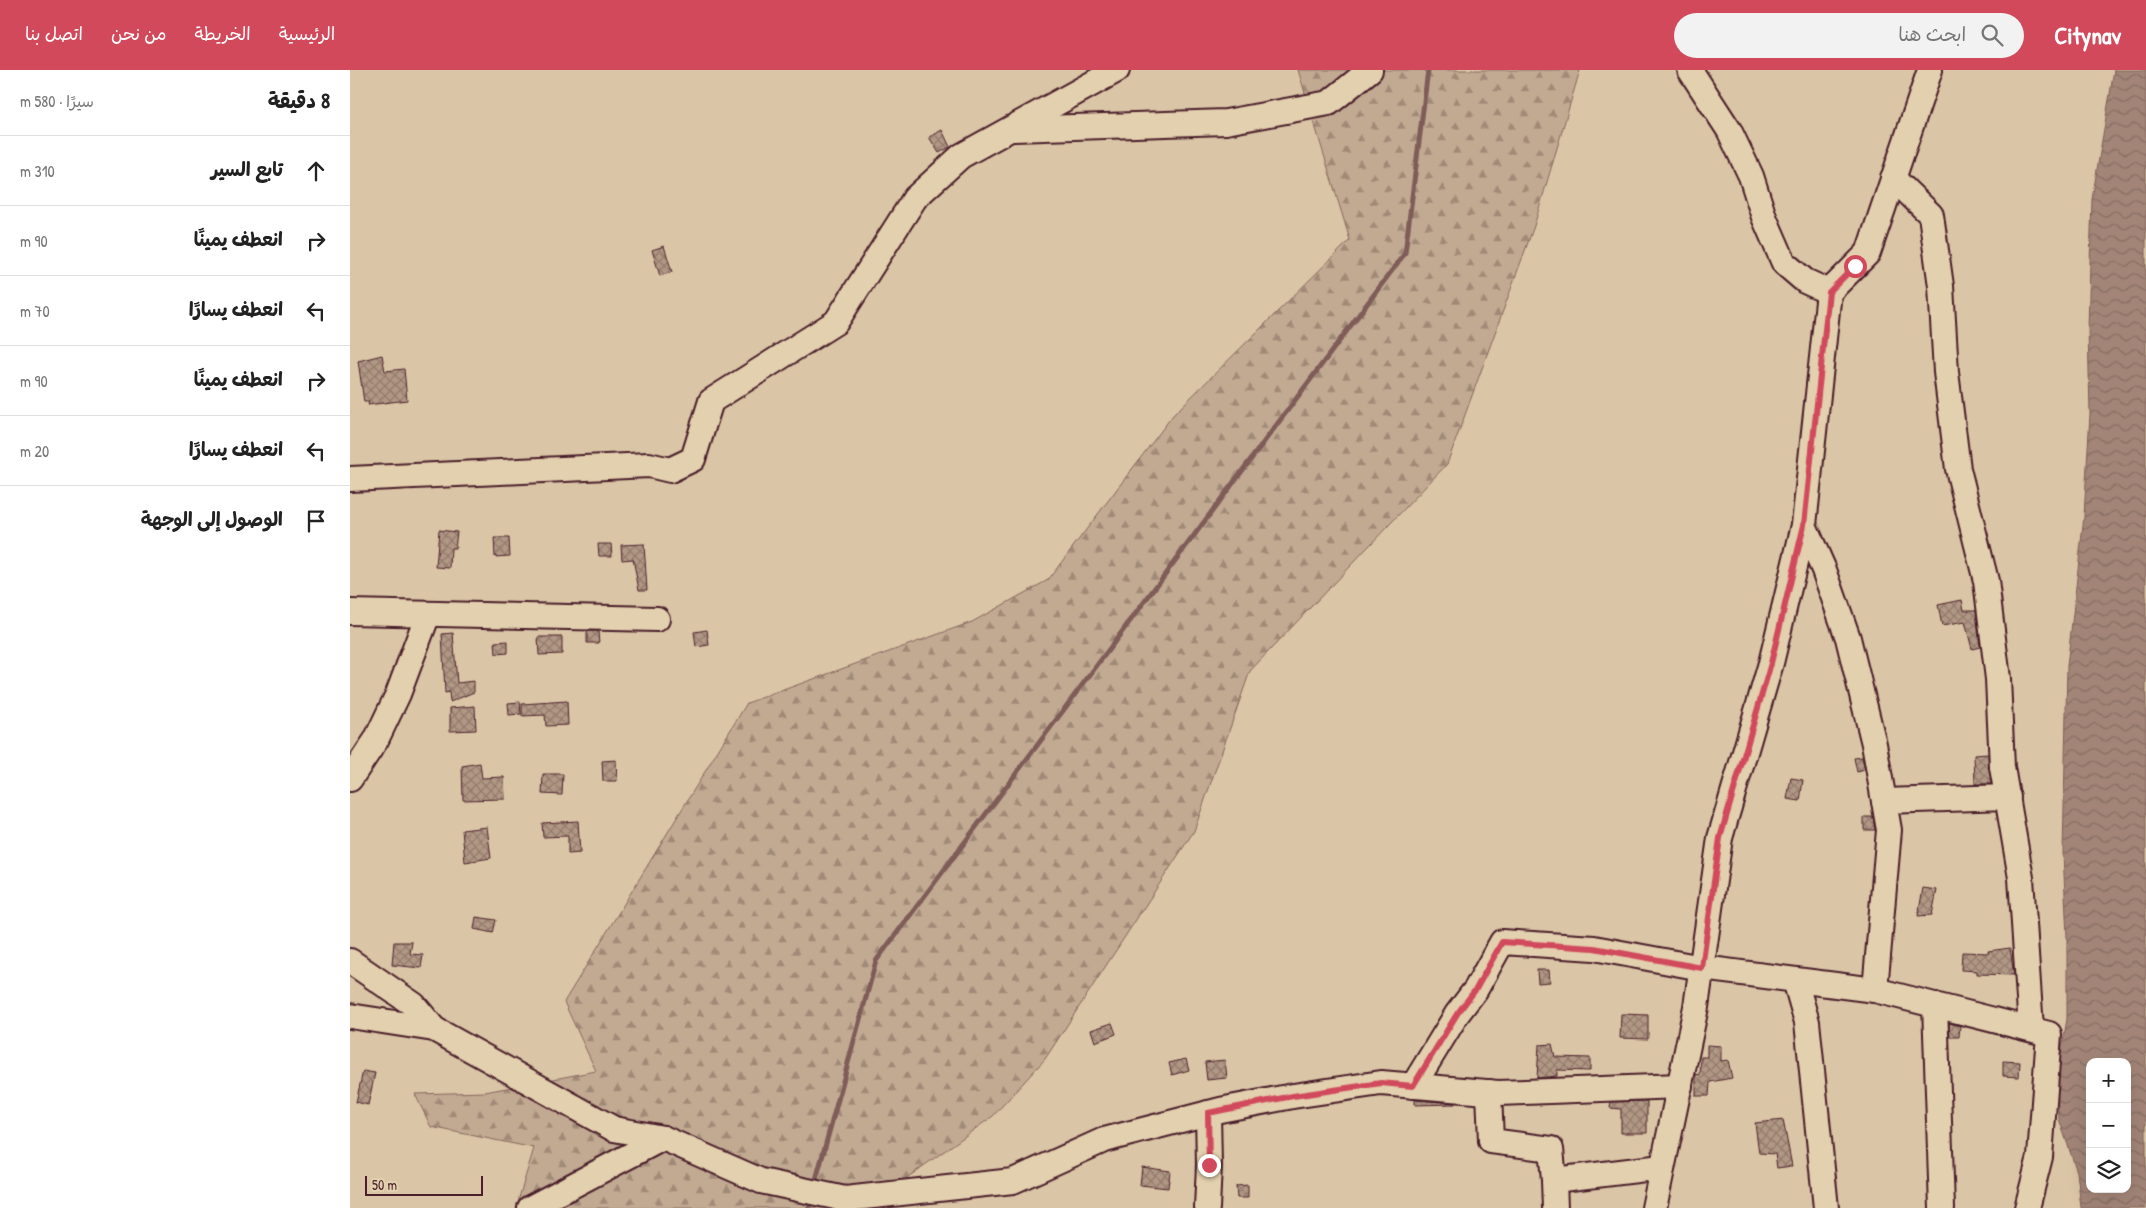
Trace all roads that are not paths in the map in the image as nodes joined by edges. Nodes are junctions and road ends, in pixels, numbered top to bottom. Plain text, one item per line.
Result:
1 (1117, 70) edge
2 (1370, 70) edge
3 (1690, 70) edge
4 (1930, 70) edge
5 (1010, 129) junction
6 (1893, 178) junction
7 (1829, 292) junction
8 (350, 479) edge
9 (1804, 525) junction
10 (350, 612) edge
11 (428, 614) junction
12 (657, 619) dead end
13 (350, 779) edge
14 (2008, 797) junction
15 (1884, 801) junction
16 (350, 961) edge
17 (1702, 968) junction
18 (1795, 980) junction
19 (1874, 990) junction
20 (1935, 1006) junction
21 (350, 1016) edge
22 (434, 1029) junction
23 (2031, 1029) junction
24 (1413, 1086) junction
25 (1680, 1086) junction
26 (1489, 1092) junction
27 (1208, 1113) junction
28 (663, 1138) junction
29 (1662, 1167) junction
30 (1554, 1180) junction
31 (864, 1203) edge
32 (530, 1208) edge
33 (1207, 1208) edge
34 (1555, 1208) edge
35 (1654, 1208) edge
36 (1826, 1208) edge
37 (1942, 1208) edge
38 (2027, 1208) edge

1 - 5 street
2 - 5 street
3 - 7 street
4 - 6 street
5 - 8 street
6 - 7 street
6 - 14 street
7 - 9 street
9 - 15 street
9 - 17 street
10 - 11 street
11 - 12 street
11 - 13 street
14 - 15 street
14 - 23 street
15 - 19 street
16 - 22 street
17 - 18 street
17 - 24 street
17 - 25 street
18 - 19 street
18 - 36 street
19 - 20 street
20 - 23 street
20 - 37 street
21 - 22 street
22 - 28 street
23 - 38 street
24 - 26 street
24 - 27 street
25 - 26 street
25 - 29 street
26 - 30 street
27 - 31 street
27 - 33 street
28 - 31 street
28 - 32 street
29 - 30 street
29 - 35 street
30 - 34 street

